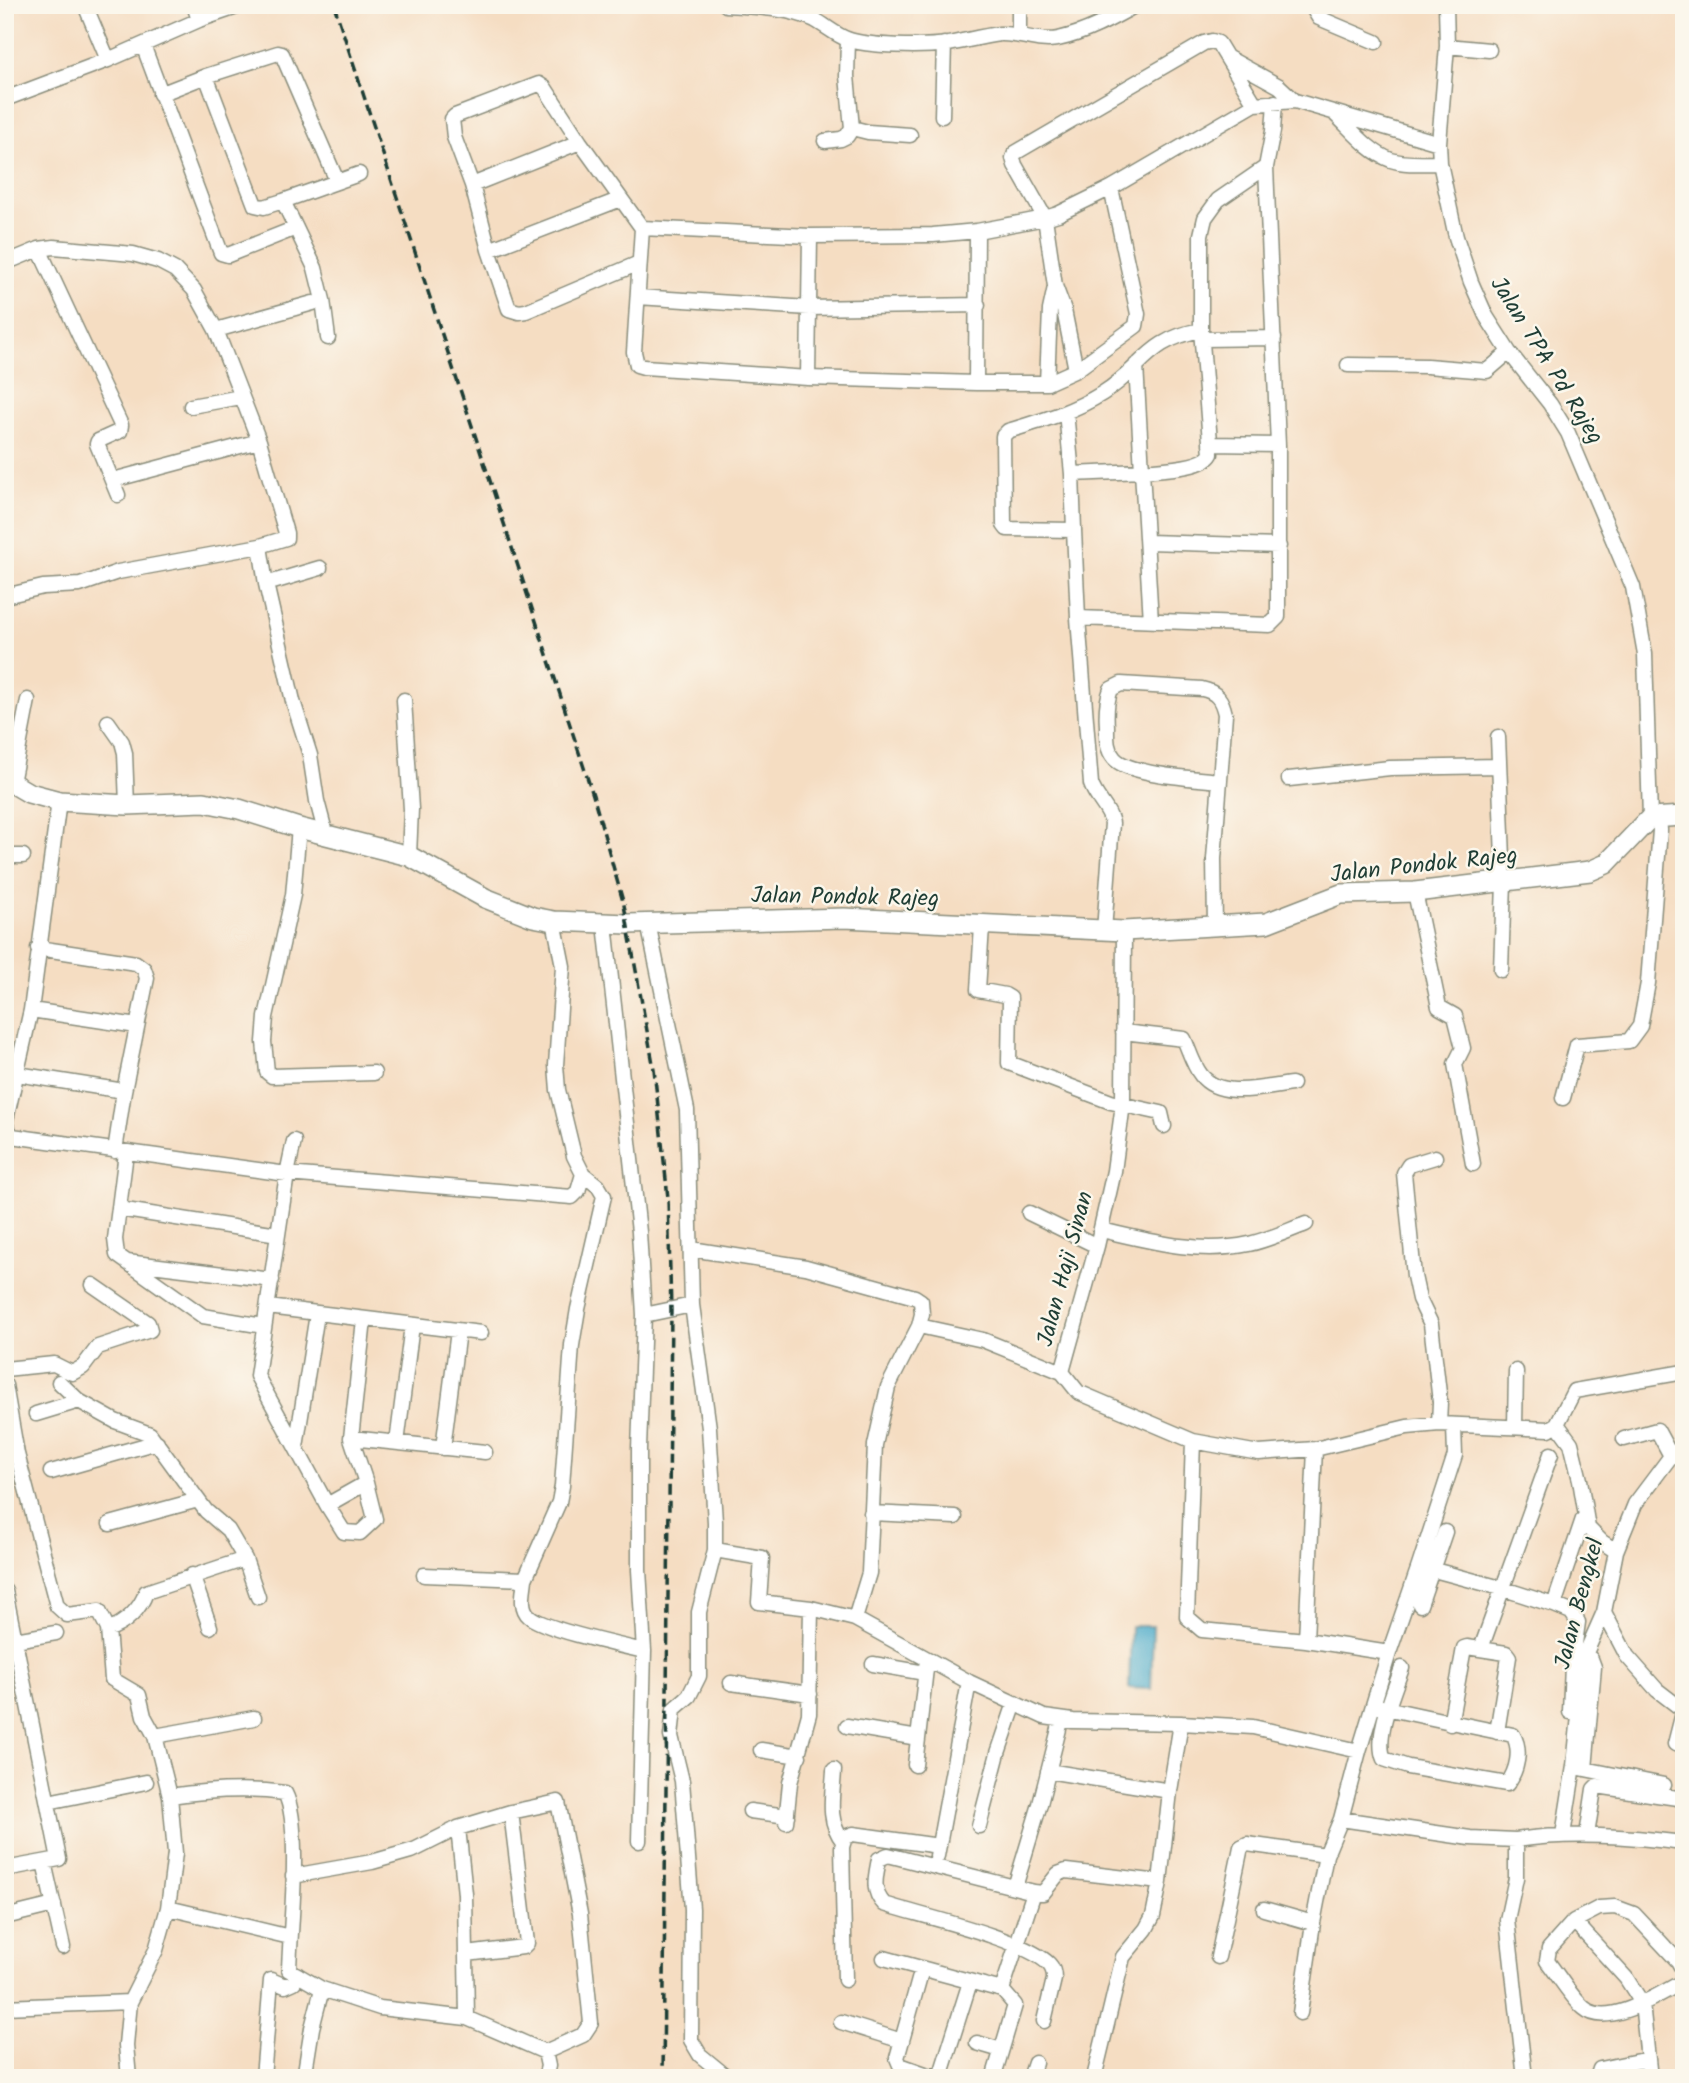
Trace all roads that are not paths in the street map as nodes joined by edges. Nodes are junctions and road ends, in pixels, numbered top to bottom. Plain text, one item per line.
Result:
1 (85, 5) edge
2 (194, 5) edge
3 (726, 5) edge
4 (1019, 5) edge
5 (1136, 5) edge
6 (1311, 5) edge
7 (1446, 5) edge
8 (237, 7) dead end
9 (199, 20) junction
10 (1019, 35) junction
11 (848, 40) junction
12 (1376, 42) dead end
13 (944, 44) junction
14 (143, 45) junction
15 (1447, 46) junction
16 (1489, 50) dead end
17 (1227, 58) junction
18 (108, 60) junction
19 (206, 76) junction
20 (160, 94) junction
21 (5, 99) edge
22 (1294, 101) junction
23 (1275, 102) junction
24 (1255, 104) junction
25 (1332, 111) junction
26 (942, 116) dead end
27 (852, 128) junction
28 (910, 135) dead end
29 (825, 141) dead end
30 (580, 142) junction
31 (1439, 143) junction
32 (1440, 163) junction
33 (1266, 167) junction
34 (359, 174) dead end
35 (337, 181) junction
36 (472, 185) junction
37 (1111, 188) junction
38 (621, 199) junction
39 (283, 201) junction
40 (1045, 218) junction
41 (296, 228) junction
42 (642, 228) junction
43 (977, 231) junction
44 (810, 236) junction
45 (39, 249) junction
46 (489, 250) junction
47 (5, 262) edge
48 (639, 263) junction
49 (1055, 286) junction
50 (638, 297) junction
51 (313, 303) dead end
52 (978, 306) junction
53 (809, 308) junction
54 (216, 330) junction
55 (1202, 335) junction
56 (328, 338) dead end
57 (1274, 338) junction
58 (1509, 352) junction
59 (1136, 365) junction
60 (1348, 365) dead end
61 (1076, 370) junction
62 (808, 378) junction
63 (976, 383) junction
64 (1047, 383) junction
65 (241, 397) junction
66 (191, 406) dead end
67 (1066, 412) junction
68 (259, 441) junction
69 (1210, 443) junction
70 (1278, 445) junction
71 (1142, 471) junction
72 (1072, 474) junction
73 (1074, 530) junction
74 (1147, 542) junction
75 (260, 546) junction
76 (1279, 547) junction
77 (320, 568) dead end
78 (266, 584) junction
79 (5, 596) edge
80 (1078, 618) junction
81 (1150, 621) junction
82 (28, 700) dead end
83 (404, 700) dead end
84 (108, 722) dead end
85 (1498, 737) dead end
86 (1499, 766) junction
87 (1289, 779) dead end
88 (9, 781) edge
89 (1218, 781) junction
90 (59, 801) junction
91 (127, 805) junction
92 (1684, 816) edge
93 (1655, 818) junction
94 (299, 828) junction
95 (326, 835) junction
96 (5, 856) edge
97 (23, 856) dead end
98 (409, 856) junction
99 (1504, 882) junction
100 (1415, 892) junction
101 (554, 921) junction
102 (648, 923) junction
103 (605, 924) junction
104 (982, 926) junction
105 (1215, 926) junction
106 (1114, 931) junction
107 (38, 948) junction
108 (1501, 970) dead end
109 (32, 1010) junction
110 (137, 1026) junction
111 (1124, 1032) junction
112 (374, 1073) dead end
113 (17, 1074) junction
114 (1292, 1084) dead end
115 (124, 1091) junction
116 (1563, 1098) dead end
117 (1123, 1104) junction
118 (5, 1124) edge
119 (1164, 1126) dead end
120 (293, 1141) dead end
121 (120, 1152) junction
122 (1435, 1157) dead end
123 (1473, 1164) dead end
124 (287, 1174) junction
125 (583, 1174) junction
126 (119, 1209) junction
127 (1029, 1213) dead end
128 (1306, 1224) dead end
129 (1101, 1230) junction
130 (278, 1234) junction
131 (1097, 1246) junction
132 (691, 1249) junction
133 (124, 1262) junction
134 (272, 1280) junction
135 (93, 1284) dead end
136 (692, 1305) junction
137 (268, 1307) junction
138 (317, 1314) junction
139 (644, 1315) junction
140 (364, 1320) junction
141 (412, 1325) junction
142 (264, 1326) junction
143 (919, 1326) junction
144 (458, 1331) junction
145 (481, 1333) dead end
146 (5, 1369) edge
147 (1516, 1371) dead end
148 (1062, 1372) junction
149 (1684, 1372) edge
150 (58, 1382) dead end
151 (5, 1385) edge
152 (79, 1401) junction
153 (36, 1414) dead end
154 (1557, 1423) junction
155 (1446, 1425) junction
156 (1515, 1426) junction
157 (351, 1438) junction
158 (1624, 1439) dead end
159 (1193, 1441) junction
160 (157, 1442) junction
161 (397, 1443) junction
162 (1684, 1446) edge
163 (296, 1447) junction
164 (443, 1448) junction
165 (1315, 1449) junction
166 (485, 1452) dead end
167 (1551, 1454) dead end
168 (1671, 1456) junction
169 (51, 1472) dead end
170 (366, 1483) junction
171 (198, 1500) junction
172 (327, 1506) junction
173 (871, 1513) junction
174 (955, 1517) dead end
175 (1584, 1519) dead end
176 (110, 1524) dead end
177 (1445, 1532) dead end
178 (715, 1550) junction
179 (1616, 1552) junction
180 (245, 1559) junction
181 (1425, 1568) junction
182 (424, 1574) dead end
183 (192, 1575) junction
184 (525, 1580) junction
185 (1502, 1588) junction
186 (5, 1591) edge
187 (258, 1597) dead end
188 (1420, 1605) dead end
189 (1554, 1605) junction
190 (811, 1608) junction
191 (1604, 1612) junction
192 (855, 1619) junction
193 (210, 1627) dead end
194 (108, 1629) junction
195 (56, 1633) dead end
196 (1306, 1640) junction
197 (1483, 1643) dead end
198 (12, 1645) edge
199 (644, 1651) junction
200 (1389, 1653) junction
201 (873, 1664) dead end
202 (926, 1667) junction
203 (1402, 1668) dead end
204 (969, 1682) junction
205 (730, 1683) dead end
206 (810, 1694) junction
207 (1015, 1703) junction
208 (1373, 1705) junction
209 (1389, 1709) junction
210 (1684, 1709) edge
211 (254, 1718) dead end
212 (1570, 1720) dead end
213 (1061, 1721) junction
214 (1181, 1723) junction
215 (1450, 1724) junction
216 (847, 1726) dead end
217 (1497, 1732) junction
218 (155, 1736) junction
219 (918, 1738) junction
220 (1684, 1747) edge
221 (761, 1750) dead end
222 (1359, 1751) junction
223 (799, 1756) junction
224 (915, 1765) dead end
225 (1580, 1768) junction
226 (834, 1770) dead end
227 (1048, 1771) junction
228 (146, 1782) dead end
229 (1664, 1785) dead end
230 (1170, 1791) junction
231 (170, 1796) junction
232 (1684, 1799) edge
233 (48, 1802) junction
234 (750, 1811) dead end
235 (511, 1812) junction
236 (1341, 1819) junction
237 (979, 1826) dead end
238 (458, 1828) junction
239 (1563, 1835) junction
240 (1587, 1835) junction
241 (1516, 1840) junction
242 (639, 1841) dead end
243 (843, 1841) junction
244 (1684, 1842) edge
245 (939, 1846) junction
246 (1684, 1849) edge
247 (1326, 1855) junction
248 (44, 1862) junction
249 (935, 1865) junction
250 (5, 1869) edge
251 (293, 1876) junction
252 (1160, 1882) junction
253 (1015, 1887) junction
254 (1034, 1892) junction
255 (54, 1905) junction
256 (168, 1908) junction
257 (1264, 1909) dead end
258 (5, 1917) edge
259 (1574, 1921) junction
260 (1313, 1923) junction
261 (290, 1937) junction
262 (1018, 1945) junction
263 (63, 1947) dead end
264 (467, 1954) junction
265 (1218, 1957) dead end
266 (884, 1958) dead end
267 (922, 1969) junction
268 (1684, 1972) edge
269 (298, 1975) junction
270 (845, 1980) dead end
271 (1684, 1981) edge
272 (970, 1982) junction
273 (322, 1989) junction
274 (1002, 1990) junction
275 (475, 1999) dead end
276 (130, 2002) junction
277 (1642, 2003) junction
278 (5, 2007) edge
279 (1300, 2013) dead end
280 (471, 2019) junction
281 (1044, 2021) dead end
282 (841, 2022) dead end
283 (902, 2041) junction
284 (977, 2043) dead end
285 (1001, 2050) junction
286 (545, 2052) junction
287 (1648, 2059) junction
288 (1035, 2063) dead end
289 (995, 2072) dead end
290 (129, 2078) edge
291 (263, 2078) edge
292 (304, 2078) edge
293 (545, 2078) edge
294 (728, 2078) edge
295 (1030, 2078) edge
296 (1094, 2078) edge
297 (1525, 2078) edge
298 (1597, 2078) edge
299 (1650, 2078) edge

1 - 18 street
2 - 9 street
3 - 11 street
4 - 10 street
5 - 10 street
6 - 12 street
7 - 15 street, Jalan TPA Pd Rajeg
8 - 9 street
9 - 14 street
10 - 13 street
11 - 13 street
11 - 27 street
13 - 26 street
14 - 18 street
14 - 20 street
15 - 16 street
15 - 31 street, Jalan TPA Pd Rajeg
17 - 22 street
17 - 24 street
17 - 40 street
18 - 21 street
19 - 20 street
19 - 35 street
19 - 39 street
20 - 41 street
22 - 23 street
22 - 25 street
23 - 24 street
23 - 33 street
24 - 37 street
25 - 31 street
25 - 32 street
27 - 28 street
27 - 29 street
30 - 36 street
30 - 36 street
30 - 38 street
31 - 32 street, Jalan TPA Pd Rajeg
32 - 58 street, Jalan TPA Pd Rajeg
33 - 55 street
33 - 57 street
34 - 35 street
35 - 39 street
36 - 46 street
37 - 40 street
37 - 61 street
38 - 42 street
38 - 46 street
39 - 41 street
40 - 43 street
40 - 49 street
41 - 56 street
42 - 44 street
42 - 48 street
43 - 44 street
43 - 52 street
44 - 53 street
45 - 47 street
45 - 54 street
45 - 68 street
46 - 48 street
48 - 50 street
49 - 61 street
49 - 64 street
50 - 53 street
50 - 62 street
51 - 54 street
52 - 53 street
52 - 63 street
53 - 62 street
54 - 65 street
55 - 57 street
55 - 59 street
55 - 69 street
57 - 70 street
58 - 60 street
58 - 93 street, Jalan TPA Pd Rajeg
59 - 67 street
59 - 71 street
61 - 64 street
62 - 63 street
63 - 64 street
65 - 66 street
65 - 68 street
67 - 72 street, Jalan Haji Sinan
67 - 73 street
68 - 75 street
69 - 70 street
69 - 71 street
70 - 76 street
71 - 72 street
71 - 74 street
72 - 73 street, Jalan Haji Sinan
73 - 80 street, Jalan Haji Sinan
74 - 76 street
74 - 81 street
75 - 78 street
75 - 79 street
76 - 81 street
77 - 78 street
78 - 95 street
80 - 81 street
80 - 106 street, Jalan Haji Sinan
82 - 88 street
83 - 98 street
84 - 91 street
85 - 86 street
86 - 87 street
86 - 99 street
88 - 90 main road, Jalan Pondok Rajeg
89 - 89 street
89 - 105 street
90 - 91 main road, Jalan Pondok Rajeg
90 - 107 street
91 - 94 main road, Jalan Pondok Rajeg
92 - 93 main road
93 - 99 main road, Jalan Pondok Rajeg
93 - 116 street, Jalan TPA Pd Rajeg
94 - 95 main road, Jalan Pondok Rajeg
94 - 112 street
95 - 98 main road, Jalan Pondok Rajeg
96 - 97 street
98 - 101 main road, Jalan Pondok Rajeg
99 - 100 main road, Jalan Pondok Rajeg
99 - 108 street
100 - 105 main road, Jalan Pondok Rajeg
100 - 123 street
101 - 103 main road, Jalan Pondok Rajeg
101 - 125 street
102 - 103 main road, Jalan Pondok Rajeg
102 - 104 main road, Jalan Pondok Rajeg
102 - 132 street
103 - 139 street
104 - 106 main road, Jalan Pondok Rajeg
104 - 117 street
105 - 106 main road, Jalan Pondok Rajeg
106 - 111 street, Jalan Haji Sinan
107 - 109 street
107 - 110 street
109 - 110 street
109 - 113 street
110 - 115 street
111 - 114 street
111 - 117 street, Jalan Haji Sinan
113 - 115 street
113 - 118 street
115 - 121 street
117 - 119 street
117 - 129 street, Jalan Haji Sinan
118 - 121 street
120 - 124 street
121 - 124 street
121 - 126 street
122 - 155 street
124 - 125 street
124 - 130 street
125 - 184 street
126 - 130 street
126 - 133 street
127 - 131 street
128 - 129 street
129 - 131 street, Jalan Haji Sinan
130 - 134 street
131 - 148 street, Jalan Haji Sinan
132 - 136 street
132 - 143 street
133 - 134 street
133 - 142 street
134 - 137 street
135 - 146 street
136 - 139 street
136 - 178 street
137 - 138 street
137 - 142 street
138 - 140 street
138 - 163 street
139 - 199 street
140 - 141 street
140 - 157 street
141 - 144 street
141 - 161 street
142 - 163 street
143 - 148 street
143 - 173 street
144 - 145 street
144 - 164 street
147 - 156 street
148 - 159 street, Jalan Haji Sinan
149 - 154 street
150 - 152 street
151 - 194 street
152 - 153 street
152 - 160 street
154 - 156 street, Jalan Haji Sinan
154 - 179 street
155 - 156 street, Jalan Haji Sinan
155 - 165 street, Jalan Haji Sinan
155 - 181 street
157 - 161 street
157 - 170 street
158 - 168 street
159 - 165 street, Jalan Haji Sinan
159 - 196 street
160 - 169 street
160 - 171 street
161 - 164 street
162 - 168 street, Jalan Bengkel
163 - 172 street
164 - 166 street
165 - 196 street
167 - 185 street
168 - 179 street, Jalan Bengkel
170 - 172 street
170 - 172 street
171 - 176 street
171 - 180 street
173 - 174 street
173 - 192 street
175 - 189 street
177 - 181 street
178 - 190 street
178 - 294 street
179 - 191 street, Jalan Bengkel
180 - 183 street
180 - 187 street
181 - 185 street
181 - 188 street
181 - 200 street
182 - 184 street
183 - 193 street
183 - 194 street
184 - 199 street
185 - 189 street
185 - 197 street
186 - 198 street
189 - 212 street
190 - 192 street
190 - 206 street
191 - 210 street
191 - 225 street, Jalan Bengkel
192 - 202 street
194 - 218 street
195 - 198 street
196 - 200 street
198 - 233 street
199 - 242 street
200 - 208 street
201 - 202 street
202 - 204 street
202 - 219 street
203 - 209 street
204 - 207 street
204 - 245 street
205 - 206 street
206 - 223 street
207 - 213 street
207 - 237 street
208 - 209 street
208 - 222 street
209 - 215 street
209 - 217 street
210 - 220 street
211 - 218 street
213 - 214 street
213 - 227 street
214 - 222 street
214 - 230 street
215 - 217 street
215 - 217 street
216 - 219 street
218 - 231 street
219 - 224 street
221 - 223 street
222 - 236 street
223 - 234 street
225 - 229 street
225 - 239 street, Jalan Bengkel
226 - 243 street
227 - 230 street
227 - 253 street
228 - 233 street
230 - 252 street
231 - 251 street
231 - 256 street
232 - 240 street
233 - 248 street
235 - 238 street
235 - 264 street
235 - 286 street
236 - 241 street
236 - 247 street
238 - 251 street
238 - 264 street
239 - 240 street
239 - 241 street
240 - 244 street
241 - 297 street
243 - 245 street
243 - 270 street
244 - 246 street
245 - 249 street
247 - 260 street
247 - 265 street
248 - 250 street
248 - 255 street
249 - 253 street
249 - 262 street
251 - 261 street
252 - 254 street
252 - 296 street
253 - 254 street
254 - 262 street
255 - 258 street
255 - 263 street
256 - 261 street
256 - 276 street
257 - 260 street
259 - 268 street
259 - 277 street
259 - 277 street
260 - 279 street
261 - 269 street
262 - 274 street
262 - 281 street
264 - 280 street
266 - 267 street
267 - 272 street
267 - 283 street
269 - 273 street
269 - 291 street
271 - 277 street
272 - 274 street
272 - 283 street
273 - 280 street
273 - 292 street
274 - 285 street
275 - 280 street
276 - 278 street
276 - 290 street
277 - 287 street
280 - 286 street
282 - 283 street
284 - 285 street
285 - 289 street
286 - 293 street
287 - 298 street
287 - 299 street
288 - 295 street

